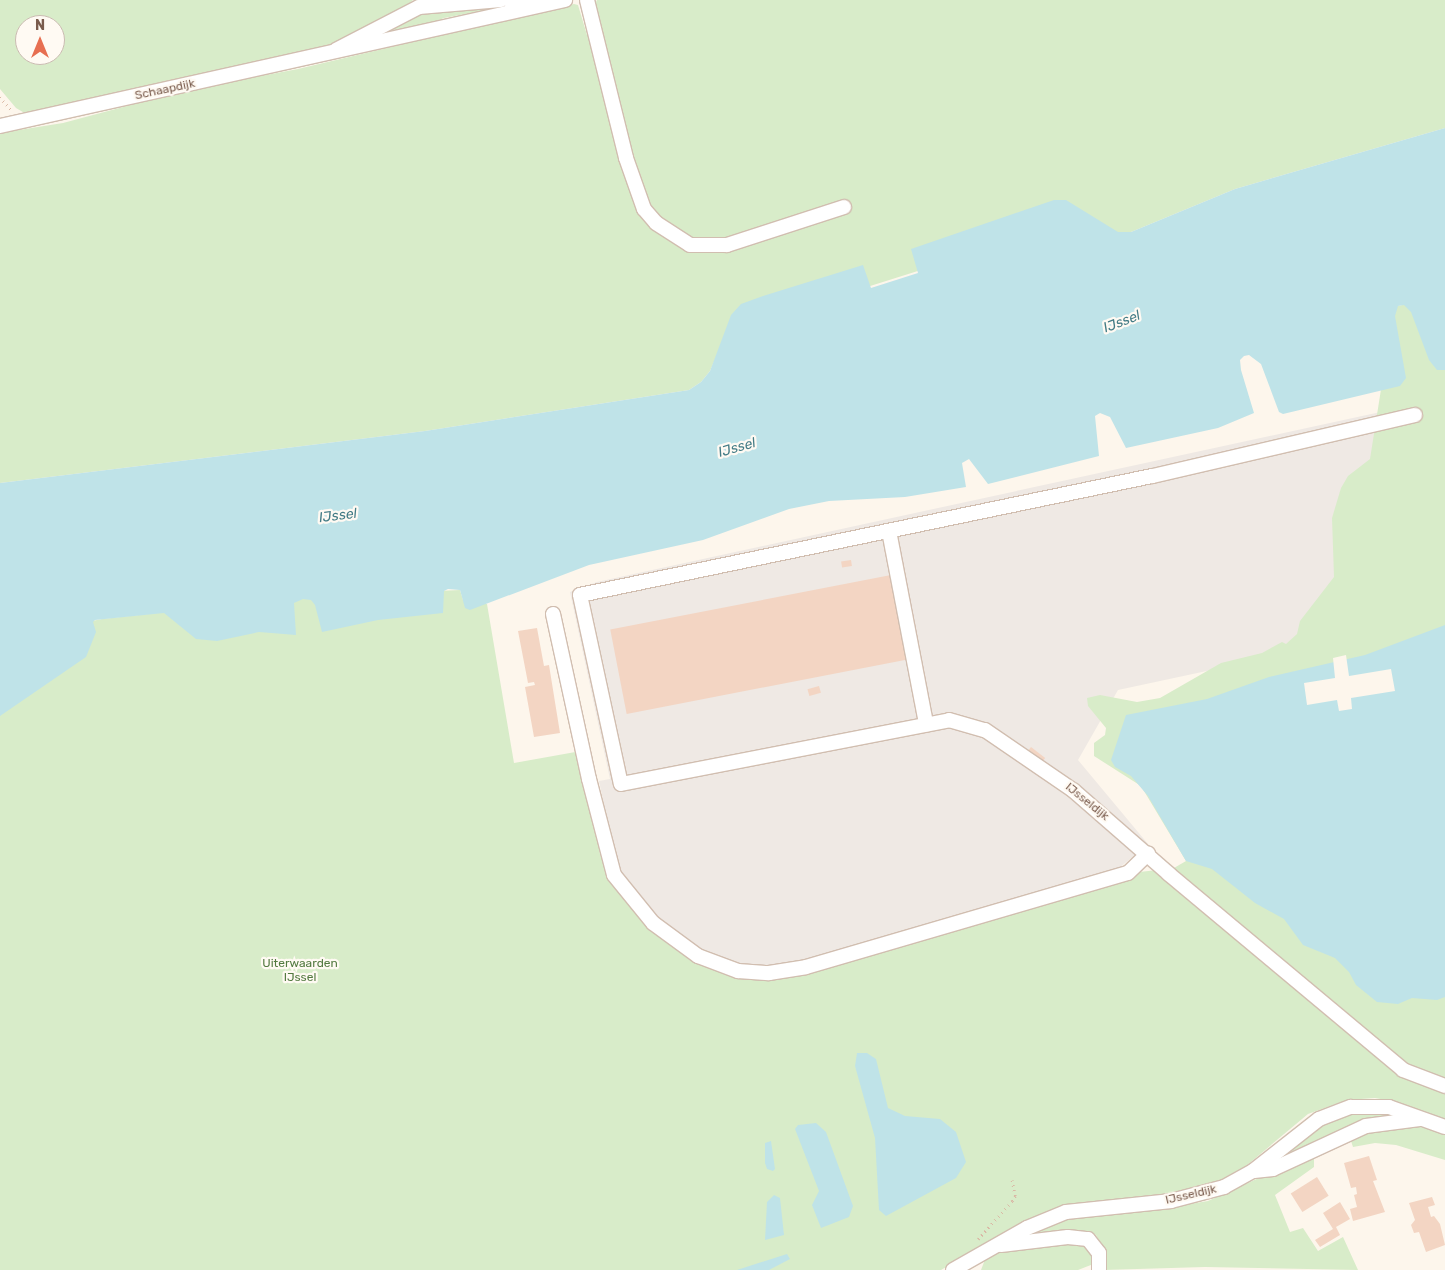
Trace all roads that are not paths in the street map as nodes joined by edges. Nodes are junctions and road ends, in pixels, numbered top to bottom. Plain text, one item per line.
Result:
1 (501, 0) edge
2 (509, 0) edge
3 (566, 0) edge
4 (587, 0) edge
5 (543, 5) junction
6 (329, 55) junction
7 (0, 126) edge
8 (844, 207) dead end
9 (1415, 416) dead end
10 (889, 531) junction
11 (554, 614) dead end
12 (926, 724) junction
13 (1148, 854) junction
14 (1445, 1086) edge
15 (1425, 1119) junction
16 (1445, 1127) edge
17 (1253, 1171) junction
18 (996, 1246) junction
19 (970, 1266) edge
20 (954, 1270) edge
21 (1099, 1270) edge

1 - 6 street, Schaapdijk
2 - 5 street, Schaapdijk
3 - 5 street, Schaapdijk
4 - 8 street
5 - 6 street, Schaapdijk
6 - 7 street, Schaapdijk
9 - 10 street
10 - 12 street
10 - 12 street, IJsseldijk
11 - 13 street
12 - 13 street, IJsseldijk
13 - 14 street, IJsseldijk
15 - 16 street, IJsseldijk
15 - 17 street
15 - 17 street, IJsseldijk
17 - 18 street, IJsseldijk
18 - 19 street, IJsseldijk
18 - 21 street
19 - 20 street, IJsseldijk

